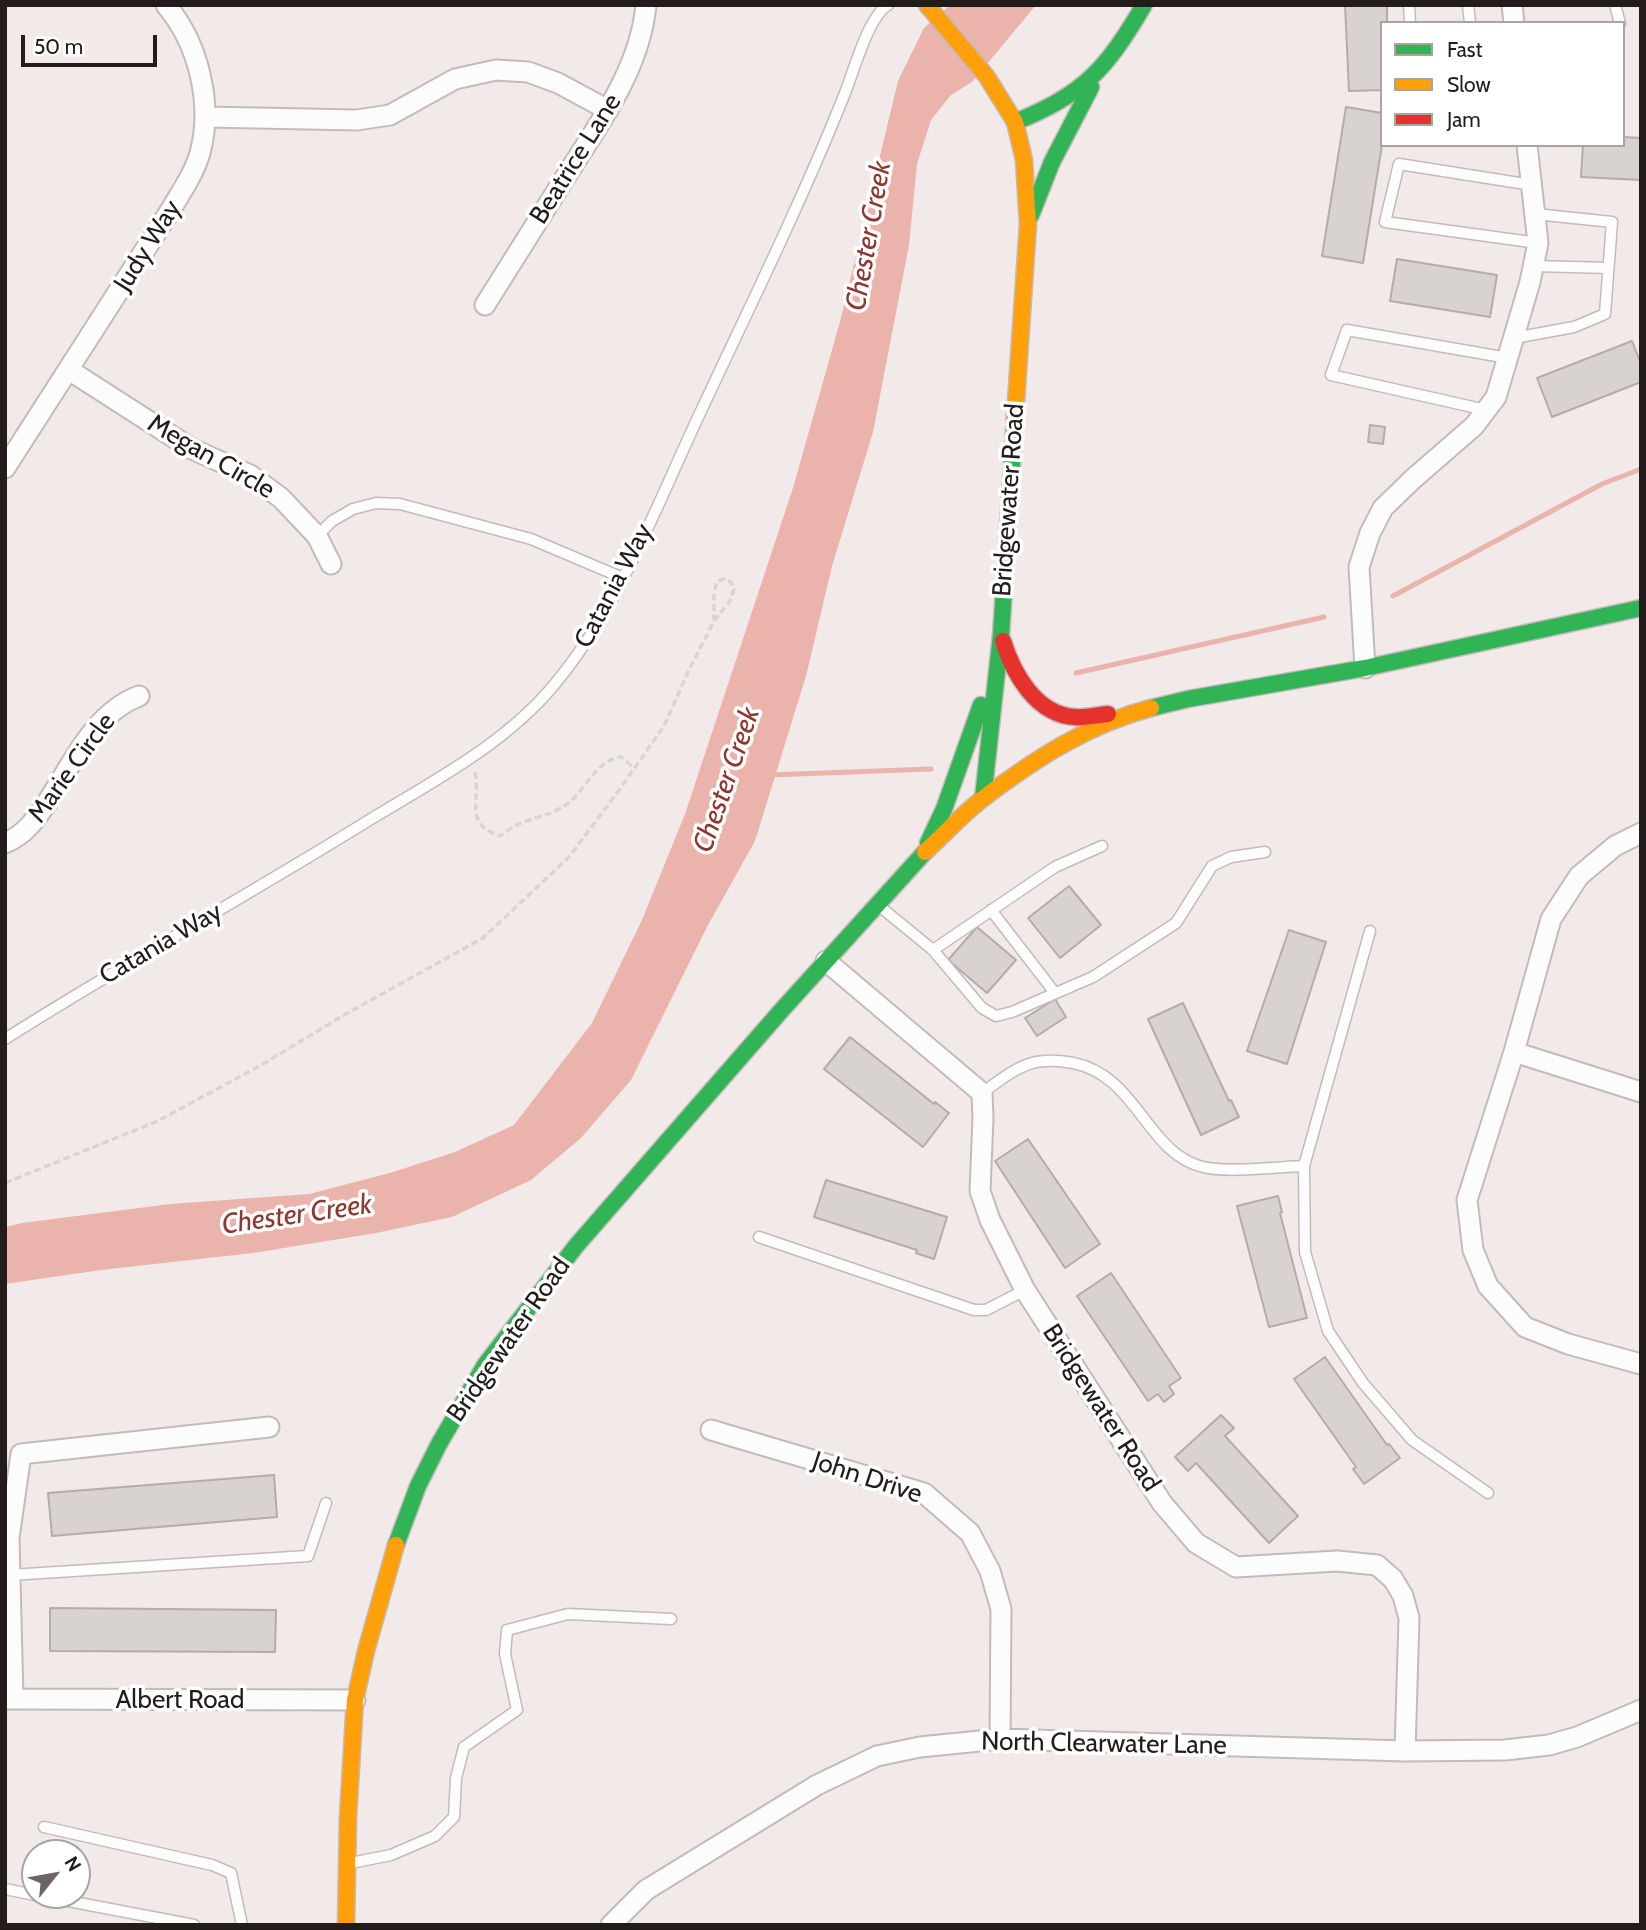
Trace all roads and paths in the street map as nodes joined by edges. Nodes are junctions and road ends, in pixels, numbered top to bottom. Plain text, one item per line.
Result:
1 (166, 5) edge
2 (646, 5) edge
3 (888, 5) edge
4 (1144, 5) edge
5 (930, 8) edge
6 (1101, 72) junction
7 (608, 110) junction
8 (206, 117) junction
9 (1015, 122) junction
10 (1527, 147) edge
11 (1532, 185) junction
12 (1535, 214) junction
13 (1028, 224) junction
14 (1538, 243) junction
15 (1534, 266) junction
16 (1608, 268) junction
17 (485, 305) dead end
18 (1514, 338) junction
19 (1508, 358) junction
20 (69, 370) junction
21 (1486, 410) junction
22 (5, 468) edge
23 (317, 536) junction
24 (331, 564) dead end
25 (623, 578) junction
26 (1641, 608) edge
27 (714, 621) junction
28 (1001, 635) junction
29 (1366, 668) junction
30 (139, 696) dead end
31 (1132, 713) junction
32 (471, 757) junction
33 (634, 768) junction
34 (983, 797) junction
35 (1641, 833) edge
36 (5, 843) edge
37 (1102, 846) dead end
38 (1265, 852) dead end
39 (918, 859) junction
40 (877, 904) junction
41 (991, 910) junction
42 (1370, 931) dead end
43 (933, 950) junction
44 (826, 961) junction
45 (1055, 993) junction
46 (5, 1039) edge
47 (1514, 1052) junction
48 (1641, 1092) edge
49 (982, 1093) junction
50 (1304, 1166) junction
51 (5, 1183) edge
52 (759, 1237) dead end
53 (1025, 1290) junction
54 (1641, 1364) edge
55 (269, 1427) dead end
56 (711, 1430) dead end
57 (1488, 1493) dead end
58 (326, 1503) dead end
59 (7, 1538) edge
60 (10, 1575) junction
61 (671, 1619) dead end
62 (9, 1699) edge
63 (355, 1700) junction
64 (1641, 1710) edge
65 (999, 1739) junction
66 (1405, 1751) junction
67 (44, 1827) dead end
68 (347, 1864) junction
69 (91, 1905) edge
70 (194, 1925) edge
71 (242, 1925) edge
72 (346, 1925) edge
73 (611, 1925) edge

1 - 8 street, Judy Way
2 - 7 street, Beatrice Lane
3 - 25 lane, Catania Way
4 - 6 street
5 - 9 street, Bridgewater Road
6 - 9 street
6 - 13 street
7 - 8 street
7 - 17 street, Beatrice Lane
8 - 20 street, Judy Way
9 - 13 street, Bridgewater Road
10 - 11 street
11 - 12 street
11 - 14 lane
12 - 14 street
12 - 16 lane
13 - 28 street, Bridgewater Road
14 - 15 street
15 - 16 lane
15 - 18 street
16 - 18 lane
18 - 19 street
19 - 21 street
19 - 21 lane
20 - 22 street, Judy Way
20 - 23 street, Megan Circle
21 - 29 street
23 - 24 street, Megan Circle
23 - 25 lane
25 - 32 lane, Catania Way
26 - 29 street
27 - 27 path
27 - 33 path
28 - 31 street
28 - 34 street, Bridgewater Road
28 - 39 street
29 - 31 street
30 - 36 street, Marie Circle
31 - 34 street
32 - 33 path
32 - 46 lane, Catania Way
33 - 51 path
34 - 39 street, Bridgewater Road
35 - 47 street
37 - 41 lane
38 - 45 lane
39 - 40 street, Bridgewater Road
40 - 43 lane
40 - 44 street, Bridgewater Road
41 - 43 lane
41 - 45 lane
42 - 50 lane
43 - 45 lane
44 - 49 street
44 - 63 street, Bridgewater Road
47 - 48 street
47 - 54 street
49 - 50 lane
49 - 53 street, Bridgewater Road
50 - 57 lane
52 - 53 lane
53 - 66 street, Bridgewater Road
55 - 59 street
56 - 65 street, John Drive
58 - 60 lane
59 - 60 street
60 - 62 street
61 - 68 lane
62 - 63 street, Albert Road
63 - 68 street, Bridgewater Road
64 - 66 street, North Clearwater Lane
65 - 66 street, North Clearwater Lane
65 - 73 street, North Clearwater Lane
67 - 71 lane
68 - 72 street, Bridgewater Road
69 - 70 lane

